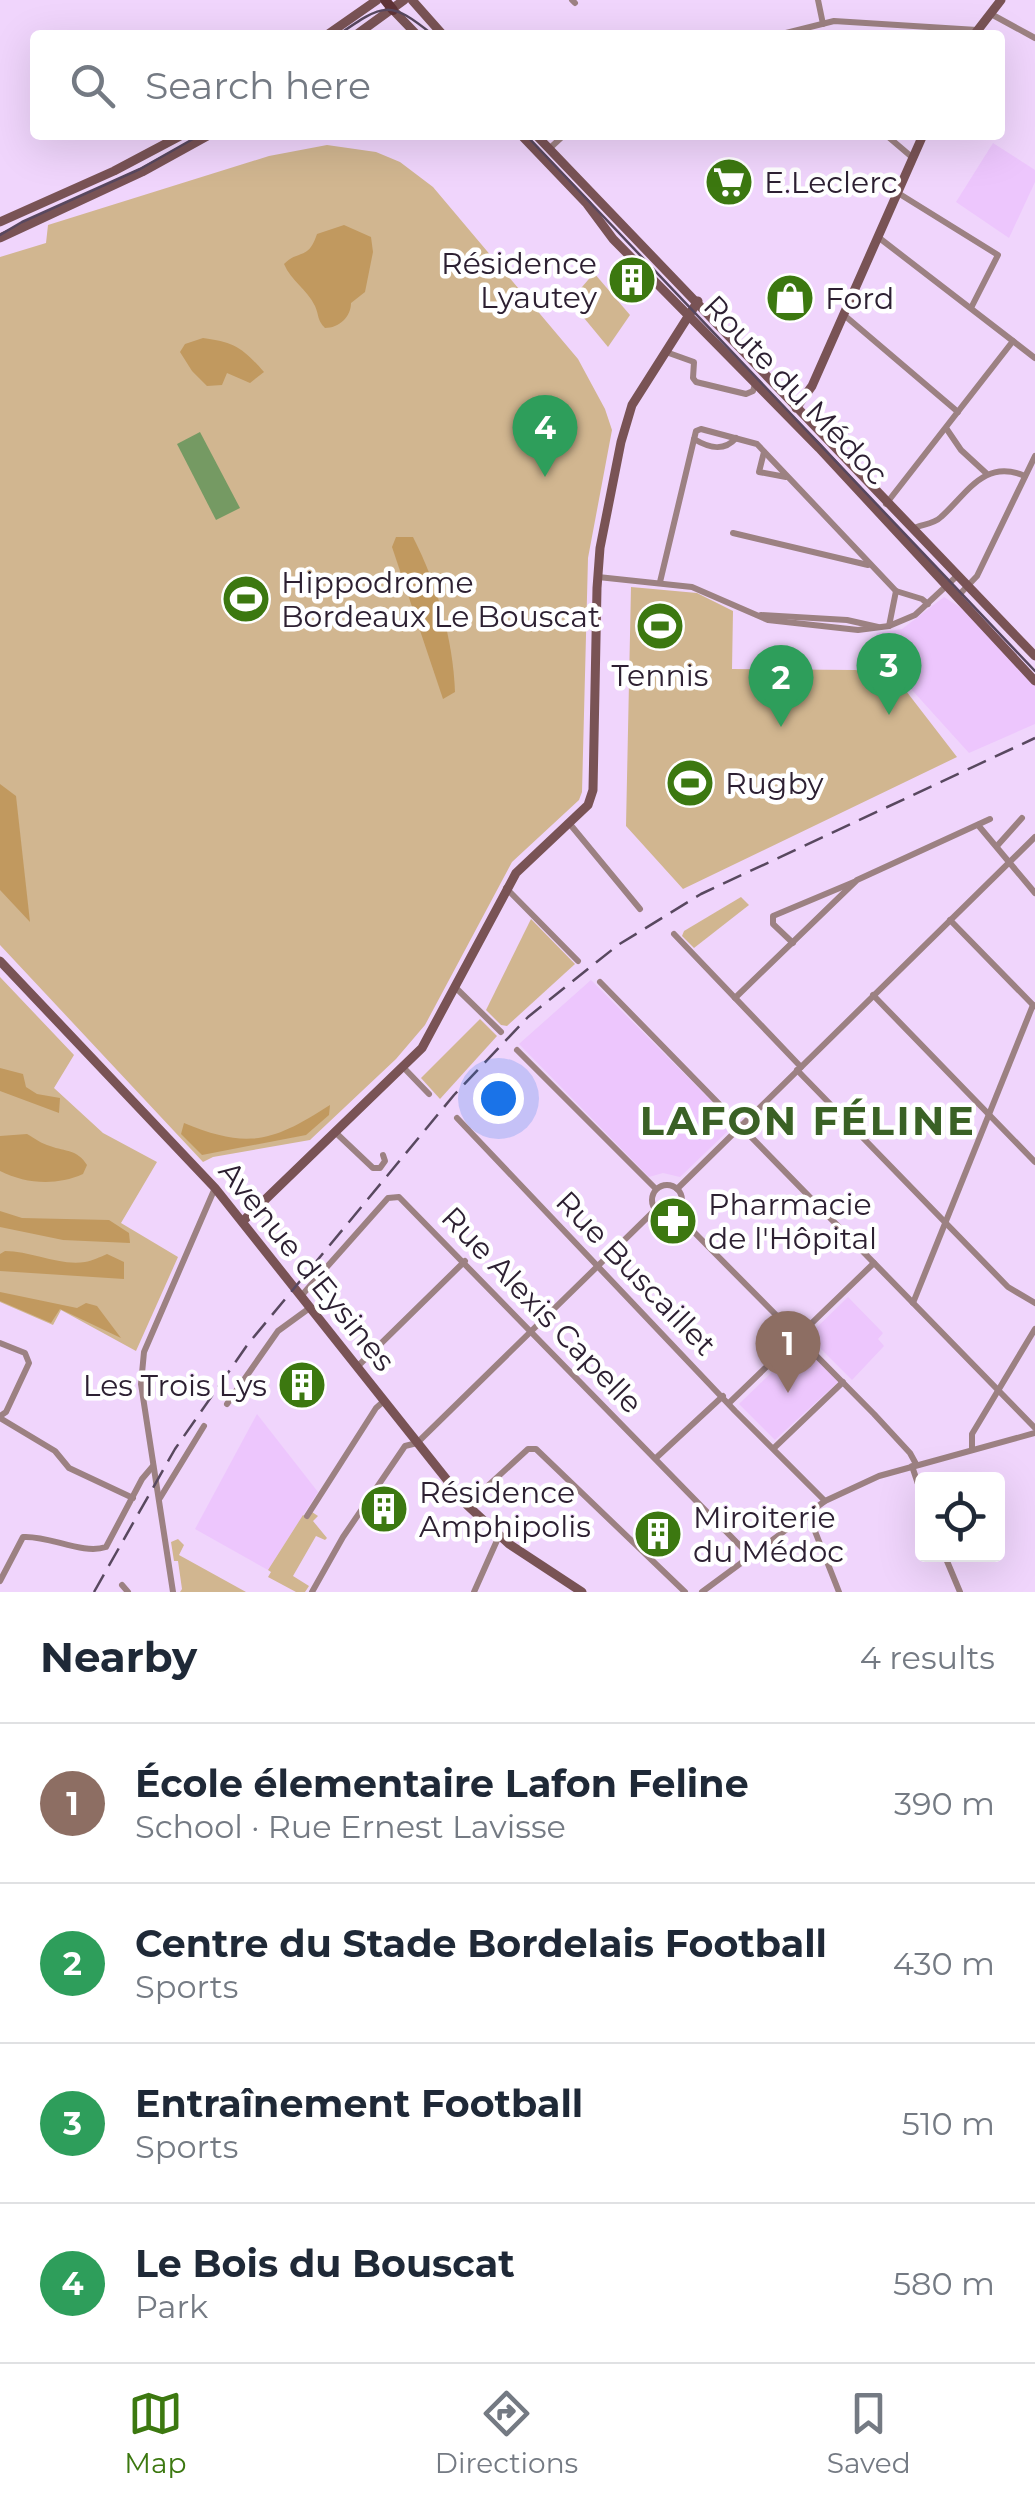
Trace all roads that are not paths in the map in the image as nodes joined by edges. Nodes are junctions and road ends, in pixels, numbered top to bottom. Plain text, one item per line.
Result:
1 (404, 0) edge
2 (412, 0) edge
3 (818, 0) edge
4 (1001, 0) edge
5 (385, 3) edge
6 (990, 13) junction
7 (823, 24) junction
8 (336, 30) edge
9 (361, 30) edge
10 (412, 30) edge
11 (439, 30) edge
12 (798, 30) edge
13 (819, 30) edge
14 (950, 30) edge
15 (977, 30) edge
16 (1035, 38) edge
17 (173, 140) edge
18 (197, 140) edge
19 (526, 140) edge
20 (541, 140) edge
21 (558, 140) edge
22 (892, 140) edge
23 (922, 140) edge
24 (549, 148) junction
25 (913, 158) junction
26 (898, 192) junction
27 (0, 222) edge
28 (878, 237) junction
29 (0, 238) edge
30 (698, 302) junction
31 (971, 308) junction
32 (844, 315) junction
33 (689, 318) junction
34 (1013, 340) junction
35 (666, 352) junction
36 (1035, 358) edge
37 (755, 384) junction
38 (798, 407) junction
39 (958, 412) junction
40 (787, 417) junction
41 (946, 428) junction
42 (736, 438) junction
43 (694, 439) junction
44 (764, 451) junction
45 (1035, 456) edge
46 (986, 474) junction
47 (786, 478) junction
48 (1024, 479) junction
49 (1035, 486) edge
50 (886, 504) junction
51 (911, 530) junction
52 (733, 534) dead end
53 (844, 539) junction
54 (839, 559) junction
55 (871, 566) junction
56 (958, 575) junction
57 (598, 577) junction
58 (660, 582) junction
59 (946, 586) junction
60 (969, 586) junction
61 (896, 591) junction
62 (957, 598) junction
63 (928, 604) junction
64 (889, 626) junction
65 (1035, 656) edge
66 (1035, 680) edge
67 (1022, 818) dead end
68 (990, 819) dead end
69 (569, 823) junction
70 (978, 825) junction
71 (1035, 837) edge
72 (997, 846) junction
73 (1008, 864) junction
74 (857, 880) junction
75 (506, 888) junction
76 (1035, 894) edge
77 (640, 909) dead end
78 (950, 920) junction
79 (674, 934) dead end
80 (793, 943) junction
81 (0, 961) edge
82 (578, 961) dead end
83 (600, 982) dead end
84 (456, 988) junction
85 (873, 996) junction
86 (735, 998) junction
87 (1034, 1006) edge
88 (501, 1032) dead end
89 (517, 1050) dead end
90 (402, 1067) junction
91 (799, 1068) junction
92 (428, 1094) dead end
93 (988, 1114) junction
94 (457, 1118) dead end
95 (741, 1126) junction
96 (335, 1132) junction
97 (383, 1155) dead end
98 (1035, 1162) edge
99 (215, 1188) junction
100 (656, 1189) junction
101 (677, 1189) junction
102 (655, 1210) junction
103 (677, 1211) junction
104 (243, 1222) junction
105 (945, 1224) junction
106 (465, 1262) junction
107 (874, 1264) junction
108 (596, 1266) junction
109 (302, 1295) junction
110 (913, 1303) junction
111 (1035, 1303) edge
112 (311, 1307) junction
113 (1035, 1329) edge
114 (531, 1332) junction
115 (798, 1336) junction
116 (0, 1342) edge
117 (358, 1366) junction
118 (843, 1382) junction
119 (998, 1390) junction
120 (723, 1396) junction
121 (384, 1401) junction
122 (729, 1403) junction
123 (227, 1404) dead end
124 (0, 1417) edge
125 (204, 1426) dead end
126 (1035, 1431) edge
127 (416, 1443) junction
128 (774, 1448) junction
129 (972, 1449) junction
130 (656, 1458) junction
131 (914, 1465) junction
132 (154, 1466) junction
133 (916, 1472) edge
134 (133, 1498) junction
135 (160, 1498) junction
136 (825, 1501) junction
137 (467, 1505) junction
138 (808, 1511) junction
139 (307, 1516) dead end
140 (499, 1536) junction
141 (750, 1556) junction
142 (947, 1562) edge
143 (0, 1581) edge
144 (173, 1592) edge
145 (312, 1592) edge
146 (474, 1592) edge
147 (582, 1592) edge
148 (685, 1592) edge
149 (702, 1592) edge
150 (840, 1592) edge
151 (960, 1592) edge

1 - 5 street
2 - 11 street
3 - 7 street
4 - 6 street
5 - 8 street
5 - 9 street
5 - 10 street
6 - 15 street
6 - 16 street
7 - 12 street
7 - 13 street
7 - 14 street
17 - 27 street
18 - 29 street
19 - 33 street, Route du Médoc
20 - 24 street, Route du Médoc
21 - 24 street
22 - 25 street
23 - 25 street
24 - 30 street, Route du Médoc
25 - 26 street
26 - 28 street
26 - 31 street
28 - 31 street
28 - 32 street
30 - 33 street
30 - 38 street, Route du Médoc
31 - 34 street
32 - 38 street
32 - 39 street
33 - 35 street
33 - 37 street, Route du Médoc
34 - 36 street
34 - 39 street
35 - 37 street
35 - 57 street
37 - 40 street, Route du Médoc
38 - 40 street
38 - 50 street, Route du Médoc
39 - 41 street
40 - 59 street, Route du Médoc
41 - 46 street
41 - 50 street
42 - 43 street
42 - 43 street
42 - 44 street
43 - 58 street
44 - 47 street
44 - 47 street
45 - 48 street
46 - 48 street
46 - 51 street
47 - 53 street
48 - 49 street
48 - 60 street
50 - 51 street, Route du Médoc
51 - 56 street, Route du Médoc
52 - 54 street
53 - 54 street
53 - 55 street
54 - 55 street
55 - 61 street
56 - 59 street
56 - 60 street, Route du Médoc
57 - 58 street
57 - 69 street
58 - 64 street
59 - 62 street, Route du Médoc
59 - 63 street
60 - 62 street
60 - 65 street, Route du Médoc
61 - 63 street
61 - 64 street
62 - 66 street, Route du Médoc
63 - 64 street
67 - 72 street
68 - 70 street
69 - 75 street
69 - 77 street
70 - 72 street
70 - 74 street
71 - 73 street
72 - 73 street
73 - 76 street
73 - 78 street
74 - 80 street
74 - 80 street
75 - 82 street
75 - 84 street
78 - 85 street
78 - 87 street
79 - 86 street
80 - 86 street
81 - 99 street, Avenue d'Eysines
83 - 95 street
84 - 88 street
84 - 90 street
85 - 91 street
85 - 93 street
86 - 91 street
87 - 93 street
89 - 100 street
90 - 92 street
90 - 96 street
91 - 95 street
91 - 105 street
93 - 98 street
93 - 105 street
94 - 108 street, Rue Buscaillet
95 - 101 street
95 - 107 street
96 - 97 street
96 - 104 street
99 - 104 street, Avenue d'Eysines
99 - 132 street
100 - 101 street
100 - 102 street
101 - 103 street
102 - 103 street
102 - 108 street
103 - 115 street
104 - 109 street, Avenue d'Eysines
105 - 110 street
105 - 111 street
106 - 109 street, Rue Alexis Capelle
106 - 114 street, Rue Alexis Capelle
106 - 117 street
107 - 110 street
107 - 115 street
108 - 114 street
108 - 120 street, Rue Buscaillet
109 - 112 street, Avenue d'Eysines
110 - 119 street
112 - 117 street, Avenue d'Eysines
112 - 123 street
113 - 119 street
114 - 127 street
114 - 130 street, Rue Alexis Capelle
115 - 118 street
115 - 122 street
116 - 124 street
117 - 121 street, Avenue d'Eysines
118 - 128 street
118 - 131 street
119 - 126 street
119 - 129 street
120 - 122 street, Rue Buscaillet
120 - 130 street
121 - 127 street, Avenue d'Eysines
121 - 139 street
122 - 128 street, Rue Buscaillet
124 - 134 street
125 - 135 street
126 - 129 street
127 - 137 street, Avenue d'Eysines
127 - 145 street
128 - 136 street, Rue Buscaillet
129 - 131 street
130 - 141 street, Rue Alexis Capelle
131 - 133 street
131 - 136 street
132 - 134 street
132 - 135 street
134 - 143 street
135 - 144 street
136 - 138 street
137 - 140 street, Avenue d'Eysines
137 - 148 street
138 - 141 street
138 - 150 street
140 - 146 street
140 - 147 street, Avenue d'Eysines
141 - 149 street
142 - 151 street

